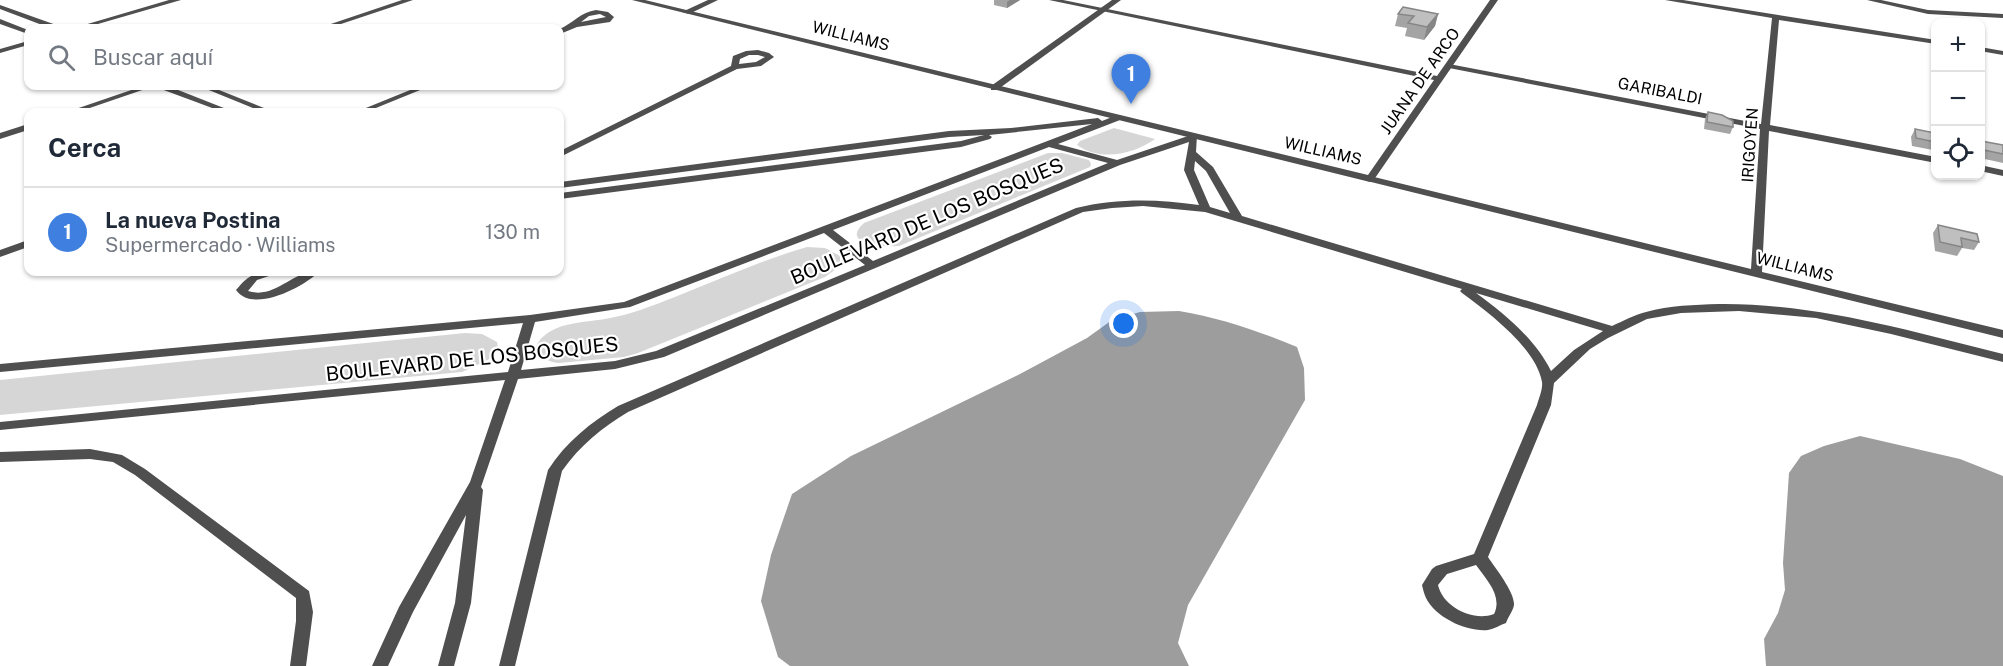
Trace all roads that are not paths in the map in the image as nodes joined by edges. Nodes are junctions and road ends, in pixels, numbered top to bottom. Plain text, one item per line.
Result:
1 (177, 0) edge
2 (409, 0) edge
3 (636, 0) edge
4 (714, 0) edge
5 (1053, 0) edge
6 (1118, 0) edge
7 (1491, 0) edge
8 (1670, 0) edge
9 (1871, 0) edge
10 (0, 7) edge
11 (1103, 10) junction
12 (686, 12) junction
13 (2003, 16) edge
14 (1776, 17) junction
15 (0, 21) edge
16 (45, 24) edge
17 (92, 24) edge
18 (335, 24) edge
19 (576, 25) dead end
20 (24, 30) edge
21 (564, 30) edge
22 (1931, 41) edge
23 (24, 44) edge
24 (1985, 50) edge
25 (0, 51) edge
26 (2003, 53) edge
27 (1449, 66) junction
28 (735, 68) dead end
29 (1440, 79) junction
30 (994, 88) junction
31 (137, 90) edge
32 (178, 90) edge
33 (213, 90) edge
34 (416, 90) edge
35 (83, 108) edge
36 (220, 108) edge
37 (260, 108) edge
38 (370, 108) edge
39 (1118, 118) junction
40 (1765, 127) junction
41 (24, 128) edge
42 (1011, 131) junction
43 (0, 136) edge
44 (1194, 137) junction
45 (1049, 144) junction
46 (564, 152) edge
47 (1192, 153) junction
48 (1931, 159) edge
49 (1117, 163) junction
50 (1985, 169) edge
51 (2003, 173) edge
52 (1370, 179) junction
53 (564, 184) edge
54 (564, 195) edge
55 (1206, 208) junction
56 (1237, 216) junction
57 (824, 228) junction
58 (24, 245) edge
59 (0, 254) edge
60 (872, 265) junction
61 (1756, 275) junction
62 (261, 276) edge
63 (305, 276) edge
64 (1457, 285) junction
65 (530, 319) junction
66 (1613, 330) junction
67 (2003, 334) edge
68 (2003, 358) edge
69 (0, 368) edge
70 (513, 375) junction
71 (1548, 382) junction
72 (0, 426) edge
73 (0, 457) edge
74 (477, 482) junction
75 (1480, 558) junction
76 (298, 666) edge
77 (380, 666) edge
78 (446, 666) edge
79 (507, 666) edge

1 - 17 street
2 - 18 street
3 - 12 street, WILLIAMS
4 - 12 street
5 - 11 street
6 - 11 street
7 - 27 street, JUANA DE ARCO
8 - 14 street
9 - 13 street
10 - 16 street
11 - 29 street
11 - 30 street
12 - 30 street, WILLIAMS
14 - 22 street
14 - 40 street, IRIGOYEN
15 - 20 street
19 - 21 street
23 - 25 street
24 - 26 street
27 - 29 street, JUANA DE ARCO
27 - 40 street, GARIBALDI
28 - 46 street
29 - 52 street, JUANA DE ARCO
30 - 39 street, WILLIAMS
31 - 35 street
32 - 36 street
33 - 37 street
34 - 38 street
39 - 42 street
39 - 44 street, WILLIAMS
39 - 45 street, BOULEVARD DE LOS BOSQUES
40 - 48 street, GARIBALDI
40 - 61 street, IRIGOYEN
41 - 43 street
42 - 53 street
42 - 54 street
44 - 47 street
44 - 49 street, BOULEVARD DE LOS BOSQUES
44 - 52 street, WILLIAMS
45 - 49 street
45 - 57 street, BOULEVARD DE LOS BOSQUES
47 - 55 street
47 - 56 street
49 - 60 street, BOULEVARD DE LOS BOSQUES
50 - 51 street
52 - 61 street, WILLIAMS
55 - 56 street
55 - 79 street
56 - 64 street
57 - 60 street
57 - 65 street, BOULEVARD DE LOS BOSQUES
58 - 59 street
60 - 70 street, BOULEVARD DE LOS BOSQUES
61 - 67 street, WILLIAMS
62 - 63 street
64 - 66 street
64 - 71 street
65 - 69 street, BOULEVARD DE LOS BOSQUES
65 - 70 street
66 - 68 street
66 - 71 street
70 - 72 street, BOULEVARD DE LOS BOSQUES
70 - 74 street
71 - 75 street
73 - 76 street
74 - 77 street
74 - 78 street
75 - 75 street

